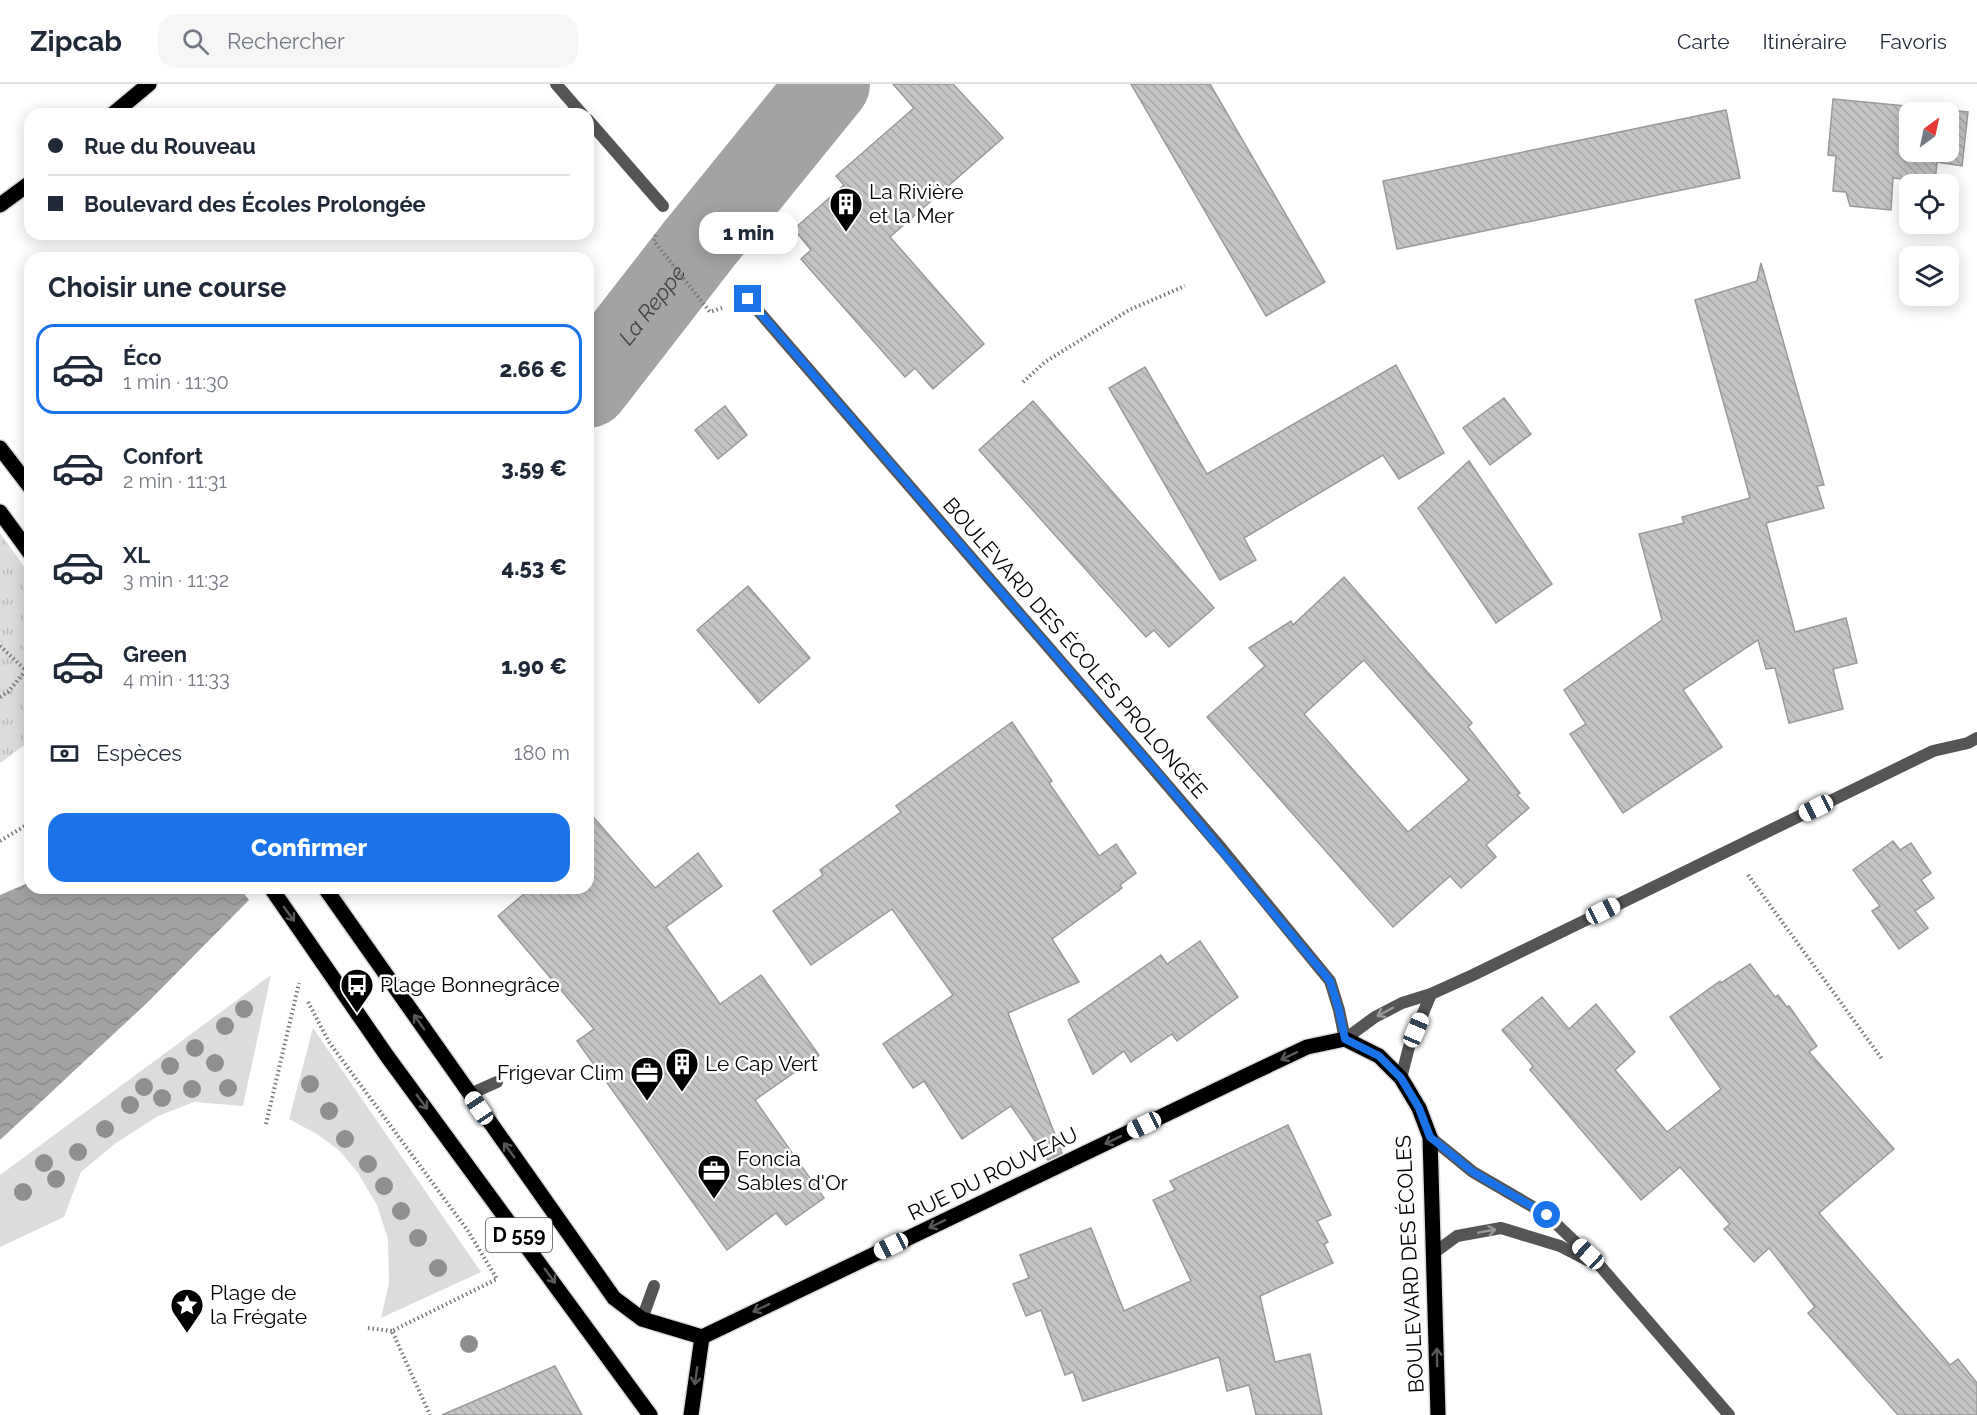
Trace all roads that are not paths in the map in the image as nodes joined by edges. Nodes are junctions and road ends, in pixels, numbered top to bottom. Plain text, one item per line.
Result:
1 (149, 84) edge
2 (556, 84) edge
3 (120, 108) edge
4 (577, 108) edge
5 (594, 127) edge
6 (24, 188) edge
7 (16, 195) junction
8 (0, 205) edge
9 (663, 206) dead end
10 (0, 215) edge
11 (748, 299) dead end
12 (0, 448) edge
13 (24, 479) edge
14 (0, 512) edge
15 (24, 545) edge
16 (1977, 738) edge
17 (275, 894) edge
18 (329, 894) edge
19 (1431, 994) junction
20 (1345, 1039) junction
21 (1401, 1078) junction
22 (497, 1082) dead end
23 (470, 1094) junction
24 (1430, 1137) junction
25 (1434, 1252) junction
26 (1601, 1267) junction
27 (654, 1286) dead end
28 (642, 1319) junction
29 (702, 1337) junction
30 (650, 1415) edge
31 (691, 1415) edge
32 (1438, 1415) edge
33 (1729, 1415) edge

1 - 3 main road
2 - 4 street
5 - 9 street
6 - 7 main road
7 - 8 main road
7 - 10 main road
11 - 20 street, BOULEVARD DES ÉCOLES PROLONGÉE
12 - 13 main road
14 - 15 main road
16 - 19 street
17 -> 30 main road, D 559
23 -> 18 main road
19 -> 20 street
19 - 21 street
20 - 21 main road, BOULEVARD DES ÉCOLES
20 -> 29 main road, RUE DU ROUVEAU
21 - 24 main road, BOULEVARD DES ÉCOLES
22 - 23 street
28 -> 23 main road
24 - 25 main road, BOULEVARD DES ÉCOLES
24 - 26 street
25 -> 26 street
32 -> 25 main road, BOULEVARD DES ÉCOLES
26 - 33 street
27 - 28 street
28 - 29 main road
29 -> 31 main road

